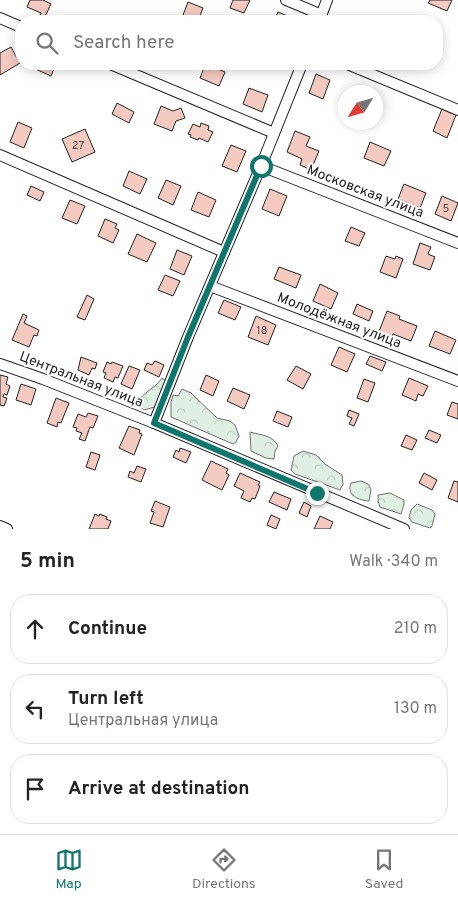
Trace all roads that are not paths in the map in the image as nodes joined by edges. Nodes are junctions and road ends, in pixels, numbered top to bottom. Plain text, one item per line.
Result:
1 (286, 0) edge
2 (327, 0) edge
3 (314, 15) edge
4 (321, 15) edge
5 (0, 18) edge
6 (15, 24) edge
7 (124, 70) edge
8 (300, 70) edge
9 (361, 70) edge
10 (458, 110) edge
11 (274, 133) junction
12 (0, 155) edge
13 (261, 166) junction
14 (458, 243) edge
15 (224, 252) junction
16 (210, 286) junction
17 (0, 364) edge
18 (458, 381) edge
19 (154, 423) junction
20 (0, 526) edge
21 (7, 529) edge
22 (404, 529) edge

1 - 3 street
2 - 4 street
5 - 6 street
7 - 11 street
8 - 11 street
9 - 10 street
11 - 13 street
12 - 15 street
13 - 14 street, Московская улица
13 - 15 street
15 - 16 street
16 - 18 street, Молодёжная улица
16 - 19 street
17 - 19 street, Центральная улица
19 - 22 street, Центральная улица
20 - 21 street

